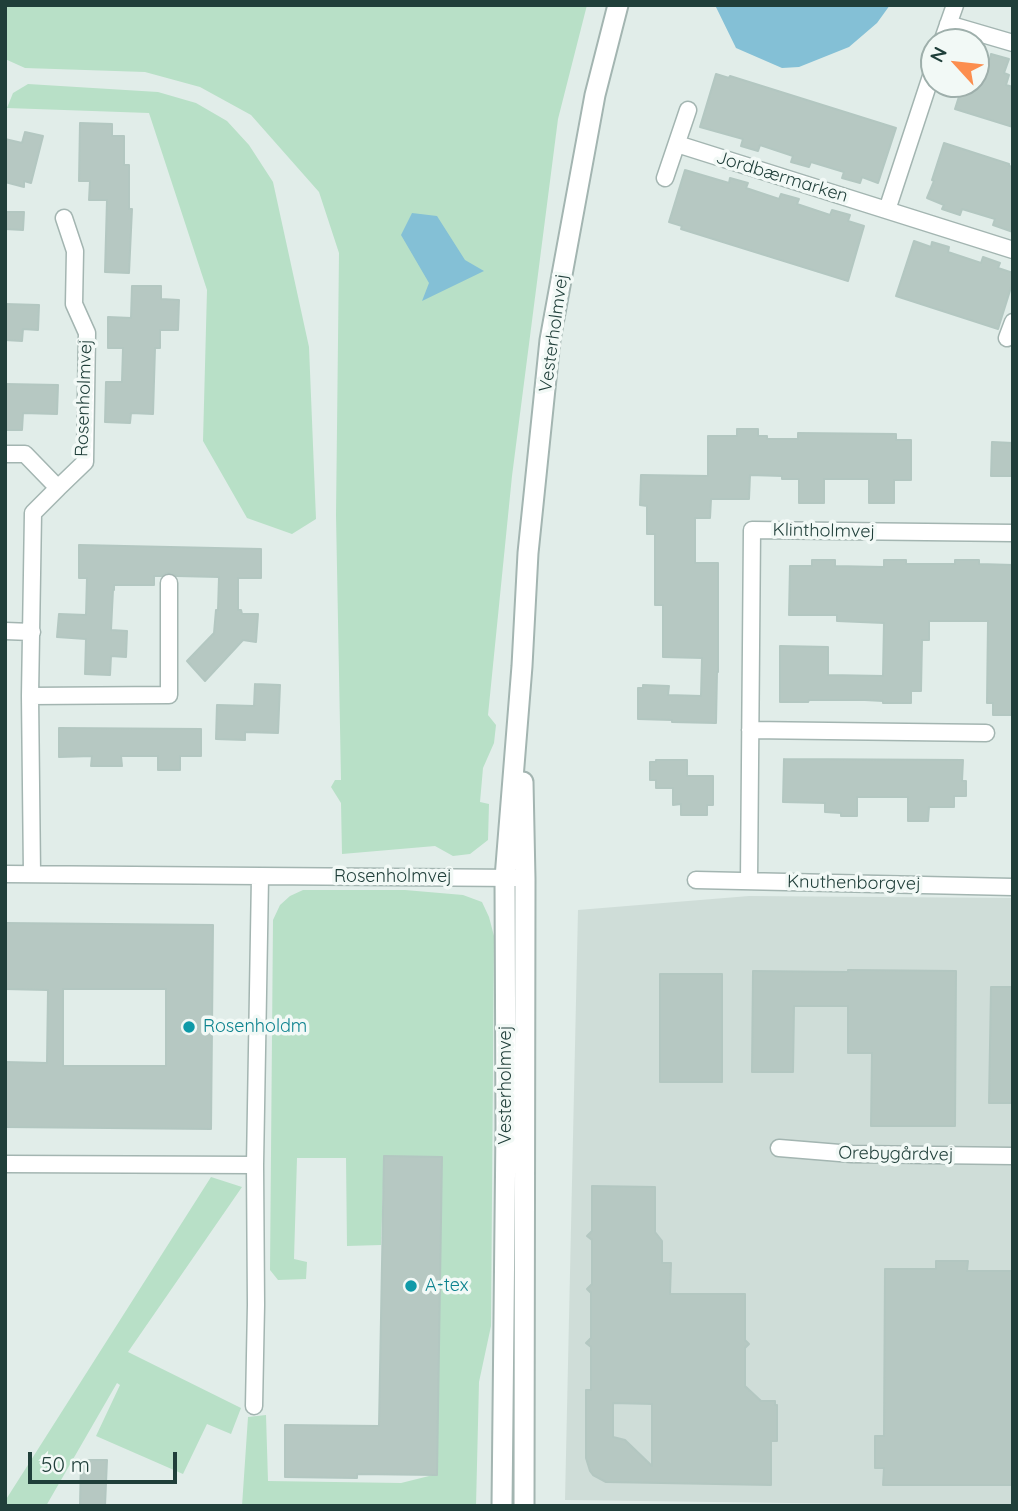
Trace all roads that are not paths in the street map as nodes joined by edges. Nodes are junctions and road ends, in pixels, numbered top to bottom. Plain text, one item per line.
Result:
1 (618, 5) edge
2 (955, 5) edge
3 (948, 24) junction
4 (947, 28) edge
5 (1013, 43) edge
6 (924, 98) edge
7 (688, 110) dead end
8 (677, 144) junction
9 (665, 178) dead end
10 (887, 210) junction
11 (64, 218) dead end
12 (1013, 250) edge
13 (1013, 322) edge
14 (1007, 338) dead end
15 (5, 454) edge
16 (58, 488) junction
17 (1013, 533) edge
18 (169, 583) dead end
19 (5, 631) edge
20 (32, 632) junction
21 (522, 666) junction
22 (30, 696) junction
23 (750, 730) junction
24 (986, 733) dead end
25 (5, 874) edge
26 (32, 874) junction
27 (260, 877) junction
28 (505, 878) junction
29 (525, 879) junction
30 (696, 880) dead end
31 (749, 880) junction
32 (1013, 887) edge
33 (779, 1149) dead end
34 (1013, 1156) edge
35 (5, 1164) edge
36 (255, 1165) junction
37 (254, 1406) dead end
38 (502, 1506) edge
39 (524, 1506) edge

1 - 21 street, Vesterholmvej
2 - 3 street
3 - 4 street
3 - 5 street
6 - 10 street
7 - 8 street
8 - 9 street
8 - 10 street, Jordbærmarken
10 - 12 street, Jordbærmarken
11 - 16 street, Rosenholmvej
13 - 14 street
15 - 16 street
16 - 20 street, Rosenholmvej
17 - 23 street, Klintholmvej
18 - 22 street
19 - 20 street
20 - 22 street, Rosenholmvej
21 - 28 street, Vesterholmvej
21 - 29 street, Vesterholmvej
22 - 26 street, Rosenholmvej
23 - 24 street
23 - 31 street, Klintholmvej
25 - 26 street, Rosenholmvej
26 - 27 street, Rosenholmvej
27 - 28 street, Rosenholmvej
27 - 36 street
28 - 29 street, Rosenholmvej
28 - 38 street, Vesterholmvej
29 - 39 street, Vesterholmvej
30 - 31 street, Knuthenborgvej
31 - 32 street, Knuthenborgvej
33 - 34 street, Orebygårdvej
35 - 36 street
36 - 37 street

